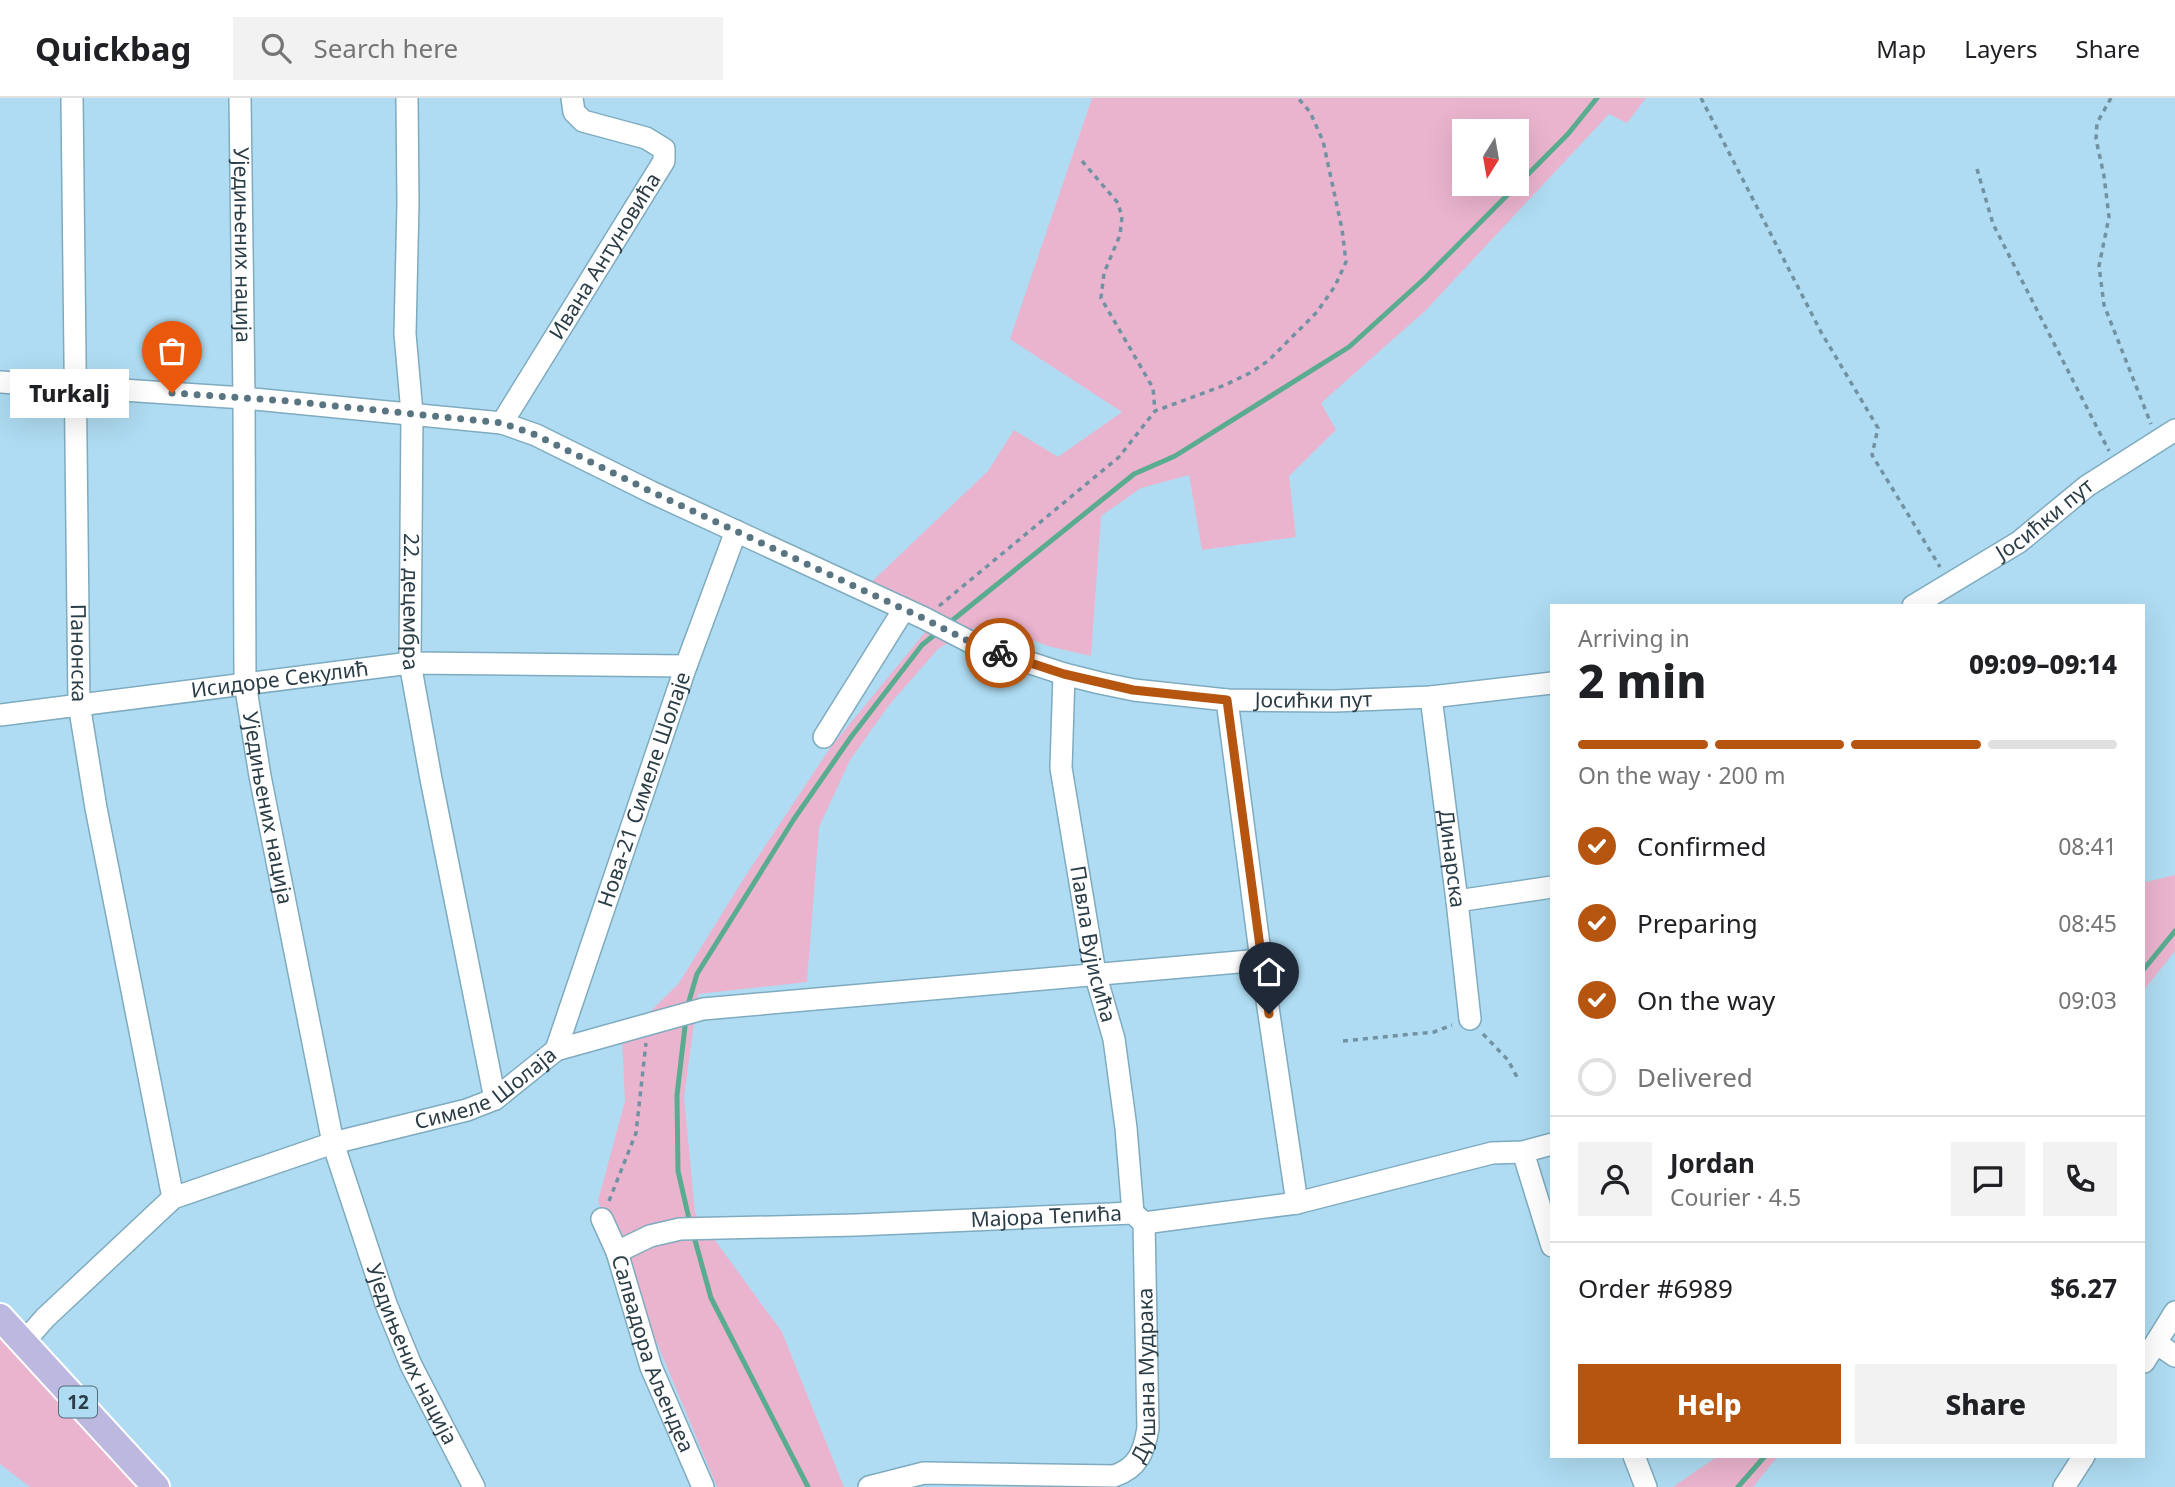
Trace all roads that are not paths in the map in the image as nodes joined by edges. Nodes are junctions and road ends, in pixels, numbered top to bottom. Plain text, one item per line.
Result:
1 (72, 98) edge
2 (240, 98) edge
3 (407, 98) edge
4 (572, 98) edge
5 (0, 382) edge
6 (76, 387) junction
7 (244, 398) junction
8 (412, 413) junction
9 (502, 423) junction
10 (2166, 435) edge
11 (736, 531) junction
12 (1916, 604) edge
13 (921, 617) junction
14 (411, 663) junction
15 (686, 666) junction
16 (1064, 674) junction
17 (1550, 683) edge
18 (245, 684) junction
19 (1431, 697) junction
20 (1227, 700) junction
21 (79, 704) junction
22 (0, 715) edge
23 (824, 737) dead end
24 (1550, 887) edge
25 (1457, 901) junction
26 (1261, 960) junction
27 (1095, 973) junction
28 (1470, 1019) road end
29 (556, 1049) junction
30 (495, 1099) junction
31 (333, 1143) junction
32 (1550, 1145) edge
33 (1523, 1152) junction
34 (173, 1198) junction
35 (1297, 1203) junction
36 (1139, 1218) junction
37 (602, 1219) road end
38 (1550, 1240) edge
39 (617, 1252) junction
40 (2175, 1312) edge
41 (0, 1317) edge
42 (23, 1343) junction
43 (2156, 1343) junction
44 (2175, 1356) edge
45 (2145, 1360) edge
46 (1635, 1458) edge
47 (2083, 1458) edge
48 (156, 1487) edge
49 (474, 1487) edge
50 (703, 1487) edge
51 (869, 1487) edge
52 (1646, 1487) edge
53 (2064, 1487) edge

1 - 6 street, Панонска
2 - 7 street, Уједињених нација
3 - 8 street, 22. децембра
4 - 9 street, Ивана Антуновића
5 - 6 street, Јосићки пут
6 - 7 street, Јосићки пут
6 - 21 street, Панонска
7 - 8 street, Јосићки пут
7 - 18 street, Уједињених нација
8 - 9 street, Јосићки пут
8 - 14 street, 22. децембра
9 - 11 street, Јосићки пут
10 - 12 street, Јосићки пут
11 - 13 street, Јосићки пут
11 - 15 street, Нова-21 Симеле Шолаје
13 - 16 street, Јосићки пут
13 - 23 street
14 - 15 street, Исидоре Секулић
14 - 18 street, Исидоре Секулић
14 - 30 street, 22. децембра
15 - 29 street, Нова-21 Симеле Шолаје
16 - 20 street, Јосићки пут
16 - 27 street, Павла Вујисића
17 - 19 street, Јосићки пут
18 - 21 street, Исидоре Секулић
18 - 31 street, Уједињених нација
19 - 20 street, Јосићки пут
19 - 25 street, Динарска
20 - 26 street
21 - 22 street, Исидоре Секулић
21 - 34 street, Панонска
24 - 25 street
25 - 28 street, Динарска
26 - 27 street, Симеле Шолаја
26 - 35 street
27 - 29 street, Симеле Шолаја
27 - 36 street, Павла Вујисића
29 - 30 street, Симеле Шолаја
30 - 31 street, Симеле Шолаја
31 - 34 street, Симеле Шолаја
31 - 49 street, Уједињених нација
32 - 33 street, Мајора Тепића
33 - 35 street, Мајора Тепића
33 - 38 street
34 - 42 street, Симеле Шолаја
35 - 36 street, Мајора Тепића
36 - 39 street, Мајора Тепића
36 - 51 street, Душана Мудрака
37 - 39 street, Салвадора Аљендеа
39 - 50 street, Салвадора Аљендеа
40 - 43 street
41 - 42 main road, 12
42 - 48 main road, 12
43 - 44 street
43 - 45 street
46 - 52 street
47 - 53 street

